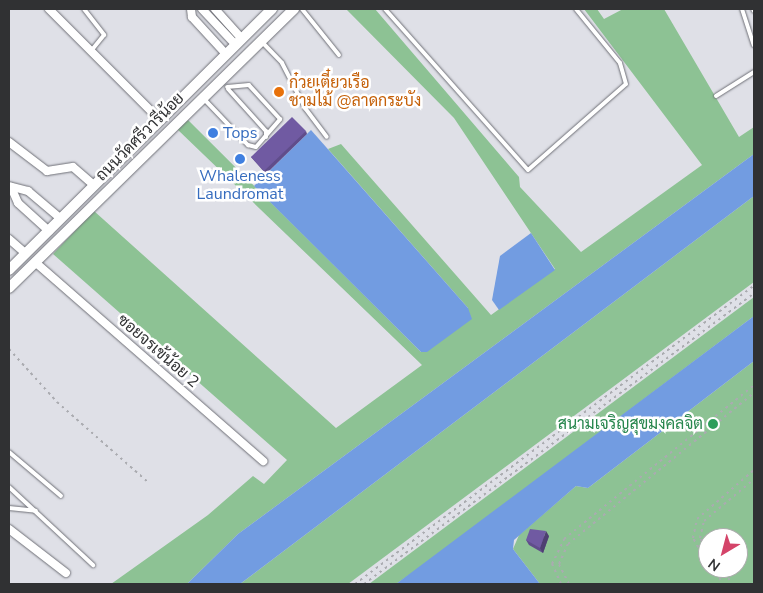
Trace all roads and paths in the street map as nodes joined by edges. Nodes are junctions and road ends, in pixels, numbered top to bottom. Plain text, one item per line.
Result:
1 (49, 9) edge
2 (84, 9) edge
3 (191, 9) edge
4 (202, 9) edge
5 (215, 9) edge
6 (272, 9) edge
7 (294, 9) edge
8 (302, 9) edge
9 (385, 9) edge
10 (576, 9) edge
11 (742, 9) edge
12 (261, 40) junction
13 (238, 41) junction
14 (754, 45) edge
15 (91, 50) junction
16 (225, 52) junction
17 (246, 55) junction
18 (339, 55) dead end
19 (236, 64) junction
20 (754, 72) edge
21 (223, 83) junction
22 (716, 96) dead end
23 (203, 97) junction
24 (159, 119) junction
25 (327, 137) dead end
26 (265, 139) junction
27 (9, 142) edge
28 (94, 185) junction
29 (10, 187) edge
30 (61, 218) junction
31 (48, 230) junction
32 (9, 239) edge
33 (25, 253) junction
34 (35, 262) junction
35 (9, 270) edge
36 (754, 286) edge
37 (9, 288) edge
38 (754, 293) edge
39 (9, 349) edge
40 (754, 385) edge
41 (754, 394) edge
42 (9, 452) edge
43 (263, 461) dead end
44 (754, 470) edge
45 (754, 479) edge
46 (149, 483) dead end
47 (9, 487) edge
48 (61, 496) dead end
49 (9, 508) edge
50 (36, 511) junction
51 (702, 528) edge
52 (9, 529) edge
53 (698, 547) edge
54 (93, 565) dead end
55 (66, 573) dead end
56 (355, 584) edge
57 (364, 584) edge
58 (561, 584) edge
59 (569, 584) edge

1 - 15 street
2 - 15 lane
3 - 16 street
4 - 13 street
5 - 13 street
6 - 13 main road, ถนนวัดศรีวารีน้อย
7 - 12 main road, ถนนวัดศรีวารีน้อย
8 - 18 lane
9 - 10 lane
11 - 14 lane
12 - 17 main road, ถนนวัดศรีวารีน้อย
12 - 25 lane
13 - 16 main road, ถนนวัดศรีวารีน้อย
13 - 17 main road
15 - 24 street
16 - 19 main road
16 - 24 main road, ถนนวัดศรีวารีน้อย
17 - 19 main road, ถนนวัดศรีวารีน้อย
19 - 21 main road, ถนนวัดศรีวารีน้อย
20 - 22 lane
21 - 23 main road, ถนนวัดศรีวารีน้อย
21 - 26 lane
21 - 26 lane
23 - 26 lane
23 - 34 main road, ถนนวัดศรีวารีน้อย
24 - 28 main road, ถนนวัดศรีวารีน้อย
27 - 28 street
28 - 30 main road, ถนนวัดศรีวารีน้อย
29 - 30 street
29 - 31 street
30 - 31 main road, ถนนวัดศรีวารีน้อย
31 - 33 main road, ถนนวัดศรีวารีน้อย
32 - 33 street
33 - 34 main road
33 - 35 main road, ถนนวัดศรีวารีน้อย
34 - 37 main road, ถนนวัดศรีวารีน้อย
34 - 43 street, ซอยจรเข้น้อย 2
36 - 56 path
38 - 57 path
39 - 46 path
40 - 58 path
41 - 59 path
42 - 48 lane
44 - 53 path
45 - 51 path
47 - 50 lane
49 - 50 lane
50 - 54 lane
52 - 55 street

